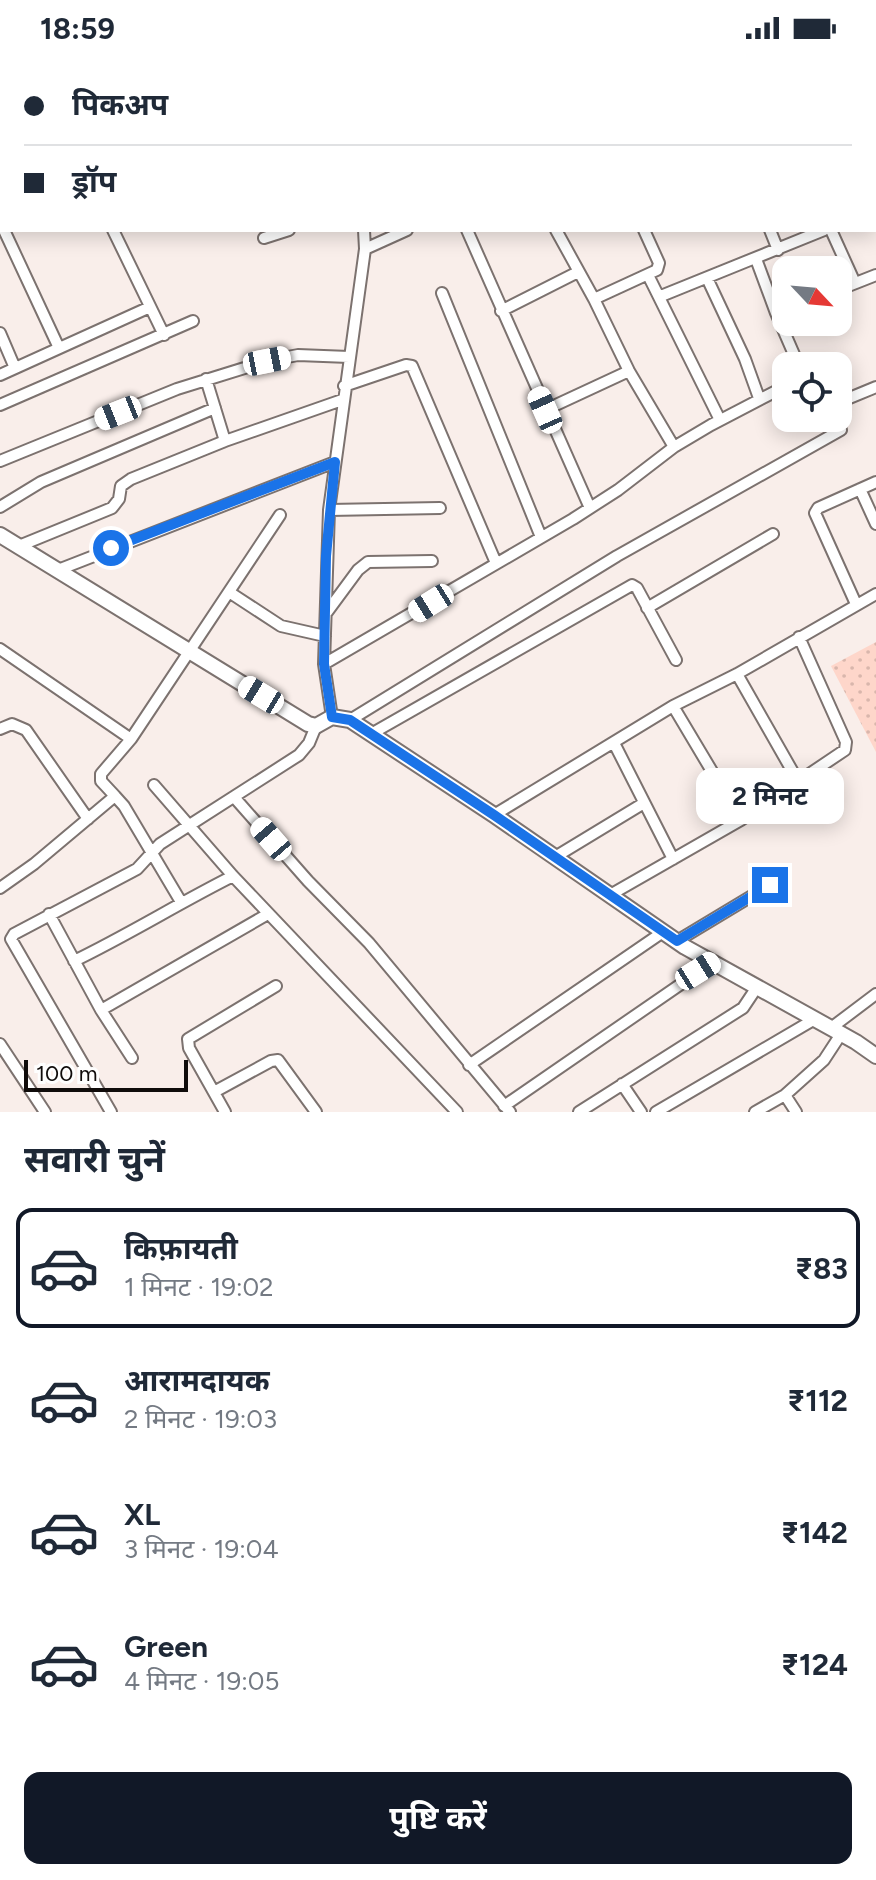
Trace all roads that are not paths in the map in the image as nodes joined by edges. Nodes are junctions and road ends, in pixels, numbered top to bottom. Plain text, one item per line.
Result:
1 (5, 232) edge
2 (114, 232) edge
3 (283, 232) edge
4 (364, 232) edge
5 (403, 232) edge
6 (468, 232) edge
7 (557, 232) edge
8 (645, 232) edge
9 (771, 232) edge
10 (819, 232) edge
11 (832, 232) edge
12 (264, 238) dead end
13 (365, 249) junction
14 (778, 250) junction
15 (756, 259) junction
16 (578, 272) junction
17 (648, 275) junction
18 (876, 275) edge
19 (707, 278) junction
20 (855, 283) junction
21 (852, 284) edge
22 (442, 293) dead end
23 (772, 293) edge
24 (661, 296) junction
25 (594, 299) junction
26 (150, 307) junction
27 (501, 311) junction
28 (193, 321) dead end
29 (0, 333) edge
30 (164, 335) junction
31 (59, 348) junction
32 (349, 357) junction
33 (15, 368) junction
34 (629, 371) junction
35 (0, 375) edge
36 (206, 379) junction
37 (344, 386) junction
38 (876, 387) edge
39 (772, 392) edge
40 (852, 397) edge
41 (759, 398) junction
42 (342, 400) junction
43 (0, 405) edge
44 (215, 408) junction
45 (545, 410) junction
46 (720, 420) junction
47 (838, 432) edge
48 (225, 441) junction
49 (674, 447) junction
50 (0, 461) edge
51 (335, 462) junction
52 (876, 482) edge
53 (860, 489) junction
54 (0, 507) edge
55 (440, 508) dead end
56 (590, 508) junction
57 (329, 510) junction
58 (280, 515) dead end
59 (876, 524) edge
60 (773, 534) dead end
61 (0, 535) edge
62 (541, 537) junction
63 (19, 546) junction
64 (432, 561) dead end
65 (496, 563) junction
66 (58, 570) junction
67 (229, 592) junction
68 (876, 594) edge
69 (856, 604) junction
70 (647, 608) junction
71 (326, 613) junction
72 (325, 636) junction
73 (799, 637) junction
74 (0, 649) edge
75 (190, 652) junction
76 (676, 660) dead end
77 (324, 664) junction
78 (737, 674) junction
79 (673, 706) junction
80 (332, 717) junction
81 (350, 720) junction
82 (316, 726) junction
83 (0, 729) edge
84 (371, 734) junction
85 (131, 739) junction
86 (614, 743) junction
87 (798, 781) junction
88 (154, 785) dead end
89 (115, 796) junction
90 (234, 797) junction
91 (644, 803) junction
92 (494, 815) junction
93 (88, 819) junction
94 (741, 820) junction
95 (187, 826) junction
96 (151, 851) junction
97 (555, 857) junction
98 (673, 859) junction
99 (233, 876) junction
100 (770, 885) dead end
101 (0, 888) edge
102 (610, 895) junction
103 (181, 902) junction
104 (49, 914) junction
105 (268, 914) junction
106 (663, 932) junction
107 (677, 941) junction
108 (74, 961) junction
109 (713, 962) junction
110 (276, 986) dead end
111 (757, 987) junction
112 (876, 994) edge
113 (101, 1010) junction
114 (815, 1019) junction
115 (836, 1031) junction
116 (0, 1044) edge
117 (876, 1056) edge
118 (132, 1058) dead end
119 (469, 1065) junction
120 (622, 1084) junction
121 (214, 1092) junction
122 (785, 1095) junction
123 (507, 1109) edge
124 (45, 1112) edge
125 (111, 1112) edge
126 (225, 1112) edge
127 (316, 1112) edge
128 (457, 1112) edge
129 (579, 1112) edge
130 (641, 1112) edge
131 (656, 1112) edge
132 (755, 1112) edge
133 (796, 1112) edge

1 - 31 street
2 - 26 street
3 - 12 street
4 - 13 street
5 - 13 street
6 - 27 street
7 - 16 street
8 - 17 street
9 - 14 street
10 - 14 street
11 - 20 street
13 - 32 street
14 - 15 street
15 - 19 street
15 - 23 street
16 - 25 street
16 - 27 street
17 - 24 street
17 - 25 street
18 - 20 street
19 - 24 street
19 - 41 street
20 - 21 street
22 - 62 street
24 - 46 street
25 - 34 street
26 - 30 street
26 - 31 street
27 - 45 street
28 - 30 street
29 - 33 street
30 - 43 street
31 - 33 street
32 - 36 street
32 - 37 street
33 - 35 street
34 - 45 street
34 - 49 street
36 - 44 street
36 - 50 street
37 - 42 street
37 - 65 street
38 - 40 street
39 - 41 street
41 - 46 street
42 - 48 street
42 - 51 street
44 - 48 street
44 - 54 street
45 - 56 street
46 - 49 street
47 - 81 street
48 - 63 street
49 - 56 street
51 - 57 street
51 - 66 street
52 - 53 street
53 - 59 street
53 - 69 street
55 - 57 street
56 - 62 street
57 - 71 street
58 - 67 street
60 - 70 street
61 - 63 street
62 - 65 street
63 - 66 street
64 - 71 street
65 - 77 street
66 - 75 street
67 - 72 street
67 - 75 street
68 - 69 street
69 - 73 street
70 - 76 street
70 - 84 street
71 - 72 street
72 - 77 street
73 - 78 street
73 - 87 street
74 - 85 street
75 - 82 street
75 - 85 street
77 - 80 street
78 - 79 street
78 - 87 street
79 - 86 street
79 - 94 street
80 - 81 street
80 - 82 street
81 - 84 street
82 - 90 street
83 - 93 street
84 - 92 street
85 - 89 street
86 - 91 street
86 - 92 street
87 - 94 street
88 - 95 street
89 - 93 street
89 - 96 street
90 - 95 street
90 - 119 street
91 - 97 street
91 - 98 street
92 - 97 street
93 - 101 street
94 - 98 street
95 - 96 street
95 - 99 street
96 - 103 street
96 - 104 street
97 - 102 street
98 - 102 street
99 - 103 street
99 - 105 street
100 - 107 street
102 - 106 street
103 - 108 street
104 - 108 street
104 - 125 street
105 - 113 street
105 - 128 street
106 - 107 street
106 - 119 street
107 - 109 street
108 - 113 street
109 - 111 street
109 - 123 street
110 - 121 street
111 - 114 street
111 - 120 street
112 - 115 street
113 - 118 street
114 - 115 street
114 - 131 street
115 - 117 street
115 - 122 street
116 - 124 street
119 - 123 street
120 - 129 street
120 - 130 street
121 - 126 street
121 - 127 street
122 - 132 street
122 - 133 street

